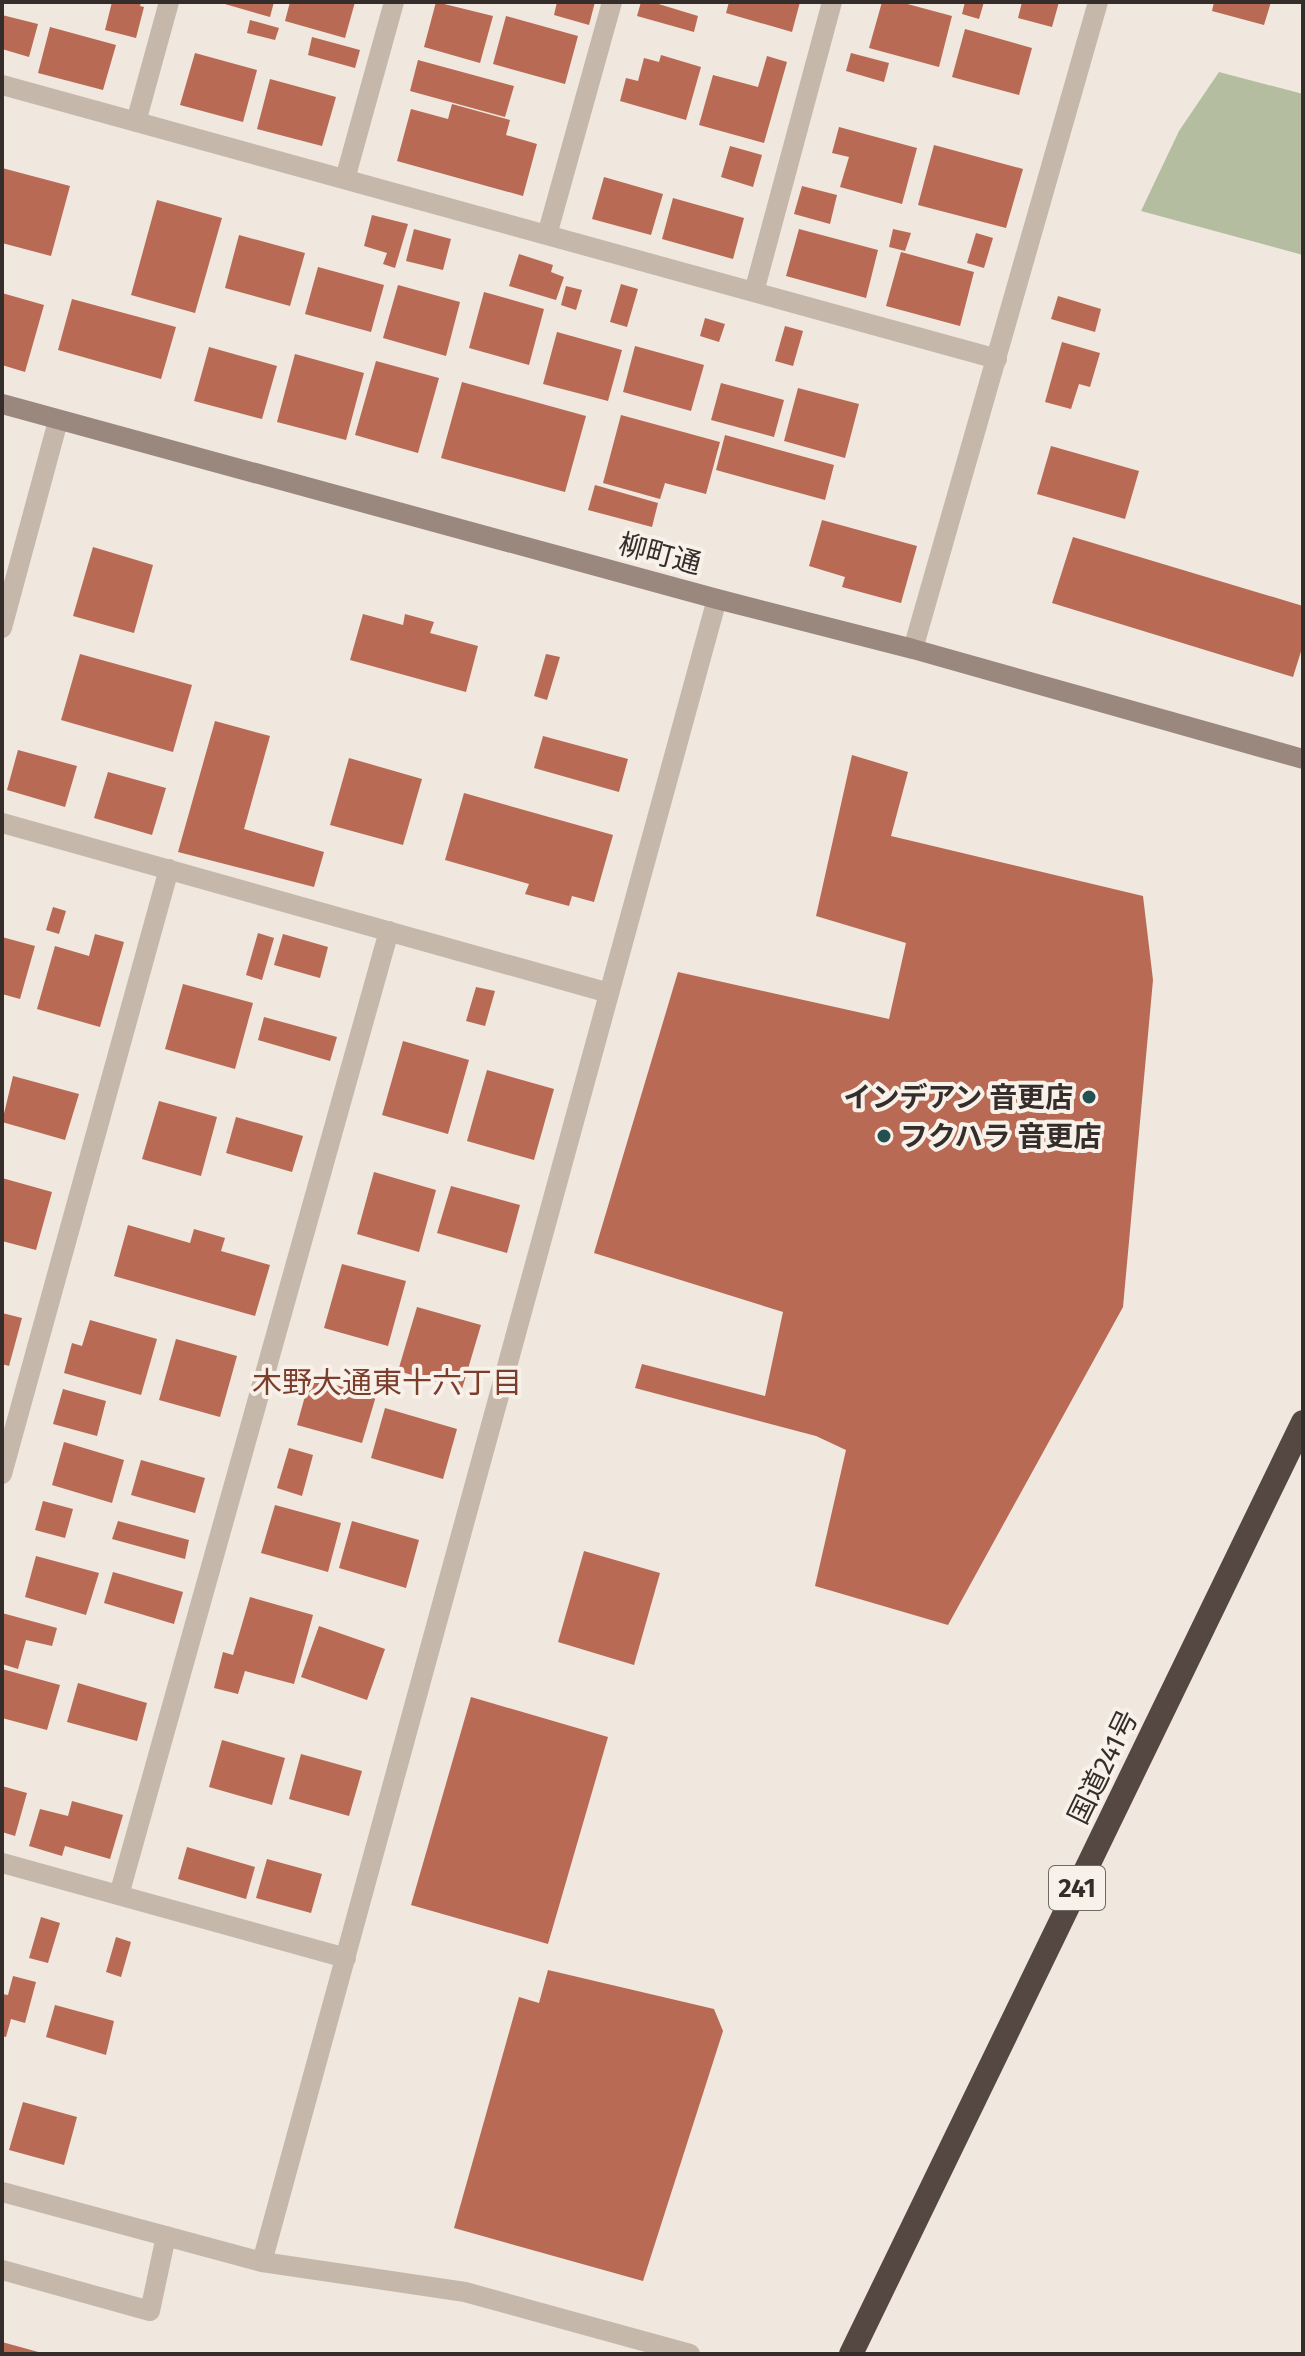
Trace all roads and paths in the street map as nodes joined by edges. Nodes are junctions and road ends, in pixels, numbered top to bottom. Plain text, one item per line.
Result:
1 (169, 2) edge
2 (394, 2) edge
3 (612, 2) edge
4 (832, 2) edge
5 (1098, 2) edge
6 (2, 85) edge
7 (136, 122) junction
8 (345, 179) junction
9 (547, 235) junction
10 (754, 292) junction
11 (997, 359) junction
12 (2, 404) edge
13 (58, 421) junction
14 (717, 599) junction
15 (2, 628) edge
16 (913, 649) junction
17 (1303, 759) edge
18 (2, 823) edge
19 (169, 869) junction
20 (389, 931) junction
21 (609, 993) junction
22 (1303, 1422) edge
23 (2, 1474) edge
24 (2, 1863) edge
25 (119, 1895) junction
26 (346, 1958) junction
27 (2, 2192) edge
28 (166, 2236) junction
29 (262, 2262) junction
30 (2, 2270) edge
31 (690, 2354) edge
32 (851, 2354) edge

1 - 7 street
2 - 8 street
3 - 9 street
4 - 10 street
5 - 11 street
6 - 7 street
7 - 8 street
8 - 9 street
9 - 10 street
10 - 11 street
11 - 16 street
12 - 13 street, 柳町通
13 - 14 street, 柳町通
13 - 15 street
14 - 16 street, 柳町通
14 - 21 street
16 - 17 street, 柳町通
18 - 19 street
19 - 20 street
19 - 23 street
20 - 21 street
20 - 25 street
21 - 26 street
22 - 32 highway, 国道241号 / 241
24 - 25 street
25 - 26 street
26 - 29 street
27 - 28 street
28 - 29 street
28 - 30 street
29 - 31 street

